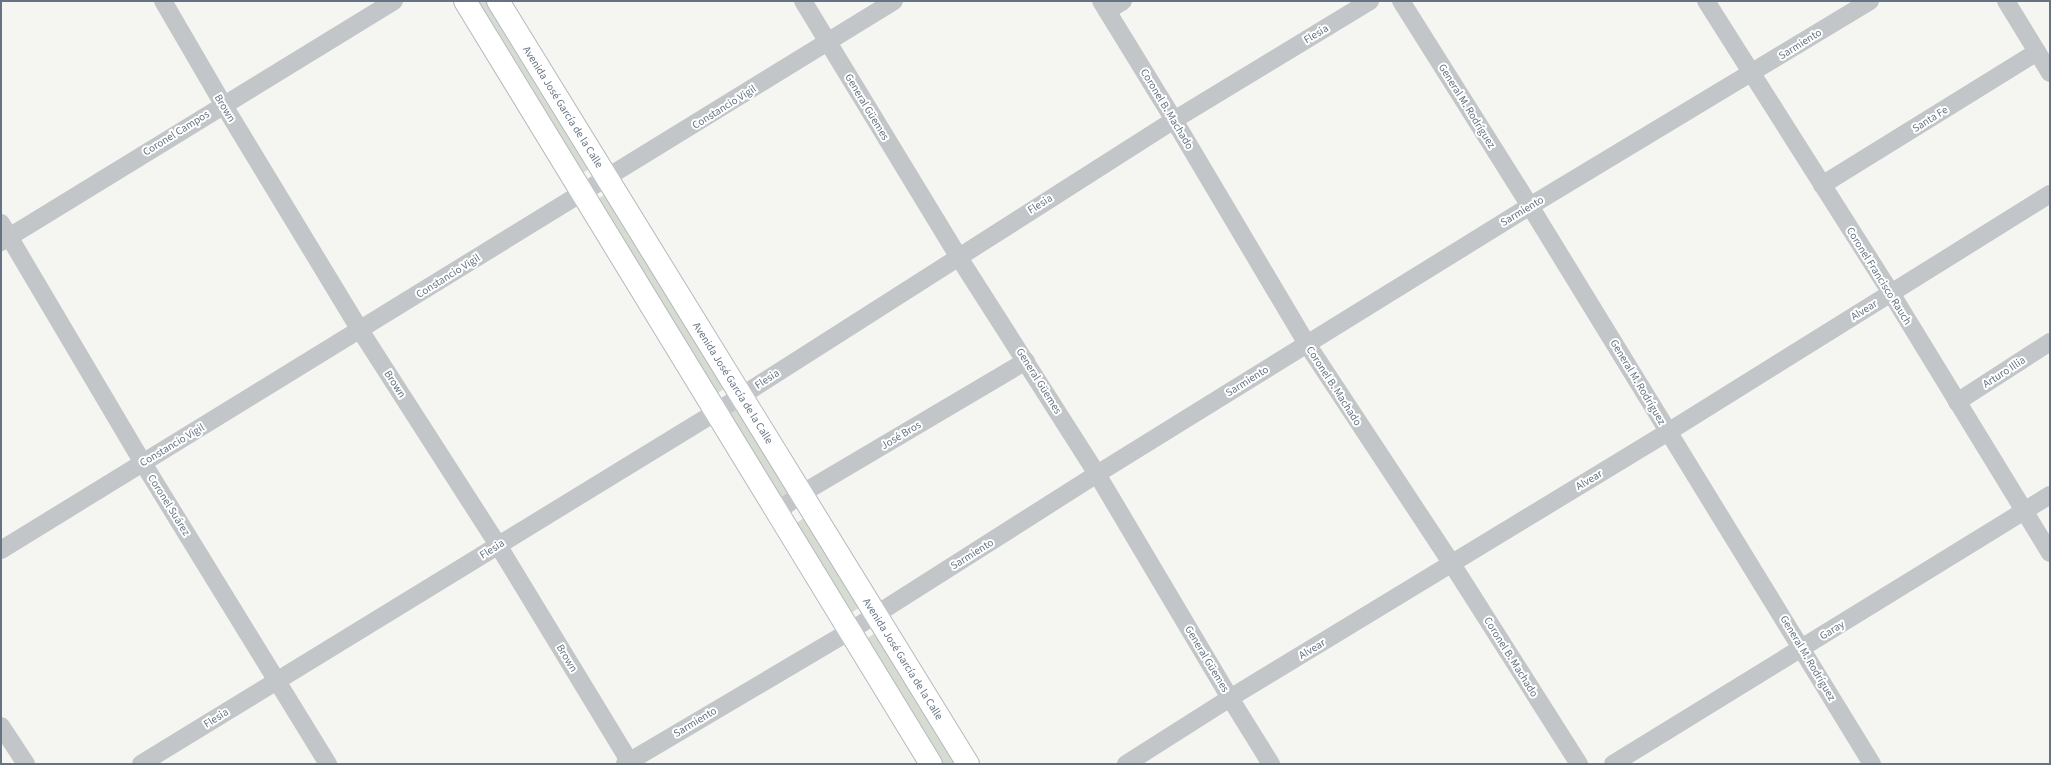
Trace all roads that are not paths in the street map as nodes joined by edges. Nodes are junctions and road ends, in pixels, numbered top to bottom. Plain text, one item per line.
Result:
1 (163, 1) edge
2 (394, 1) edge
3 (465, 1) edge
4 (498, 1) edge
5 (802, 1) edge
6 (894, 1) edge
7 (1123, 1) edge
8 (1370, 1) edge
9 (1401, 1) edge
10 (1706, 1) edge
11 (1870, 1) edge
12 (2006, 1) edge
13 (1104, 6) edge
14 (828, 43) junction
15 (2037, 52) junction
16 (2050, 73) edge
17 (1751, 74) junction
18 (222, 104) junction
19 (1174, 120) junction
20 (607, 178) junction
21 (1822, 185) junction
22 (582, 193) junction
23 (2050, 194) edge
24 (1530, 206) junction
25 (4, 234) edge
26 (958, 256) junction
27 (1891, 294) junction
28 (360, 330) junction
29 (2050, 342) edge
30 (1307, 344) junction
31 (1026, 361) junction
32 (741, 395) junction
33 (1957, 402) junction
34 (716, 412) junction
35 (1668, 432) junction
36 (143, 463) junction
37 (1098, 474) junction
38 (801, 494) junction
39 (2050, 495) edge
40 (778, 511) junction
41 (2024, 511) junction
42 (498, 545) junction
43 (1, 550) edge
44 (2050, 553) edge
45 (1452, 564) junction
46 (876, 615) junction
47 (850, 631) junction
48 (1802, 648) junction
49 (277, 681) junction
50 (1230, 698) junction
51 (1, 726) edge
52 (628, 763) edge
53 (26, 764) edge
54 (141, 764) edge
55 (328, 764) edge
56 (931, 764) edge
57 (968, 764) edge
58 (1126, 764) edge
59 (1271, 764) edge
60 (1579, 764) edge
61 (1613, 764) edge
62 (1872, 764) edge

1 - 18 street, Brown
2 - 18 street, Coronel Campos
3 - 22 main road
4 - 20 main road, Avenida José García de la Calle
5 - 14 street, General Güemes
6 - 14 street, Constancio Vigil
7 - 13 street
8 - 19 street, Flesia
9 - 24 street, General M. Rodríguez
10 - 17 street, Coronel Francisco Rauch
11 - 17 street, Sarmiento
12 - 15 street
13 - 19 street, Coronel B. Machado
14 - 20 street, Constancio Vigil
14 - 26 street, General Güemes
15 - 16 street
15 - 21 street, Santa Fe
17 - 21 street, Coronel Francisco Rauch
17 - 24 street, Sarmiento
18 - 25 street, Coronel Campos
18 - 28 street, Brown
19 - 26 street, Flesia
19 - 30 street, Coronel B. Machado
20 - 22 street, Constancio Vigil
20 - 32 main road, Avenida José García de la Calle
21 - 27 street, Coronel Francisco Rauch
22 - 28 street, Constancio Vigil
22 - 34 main road
23 - 27 street, Alvear
24 - 30 street, Sarmiento
24 - 35 street, General M. Rodríguez
25 - 36 street, Coronel Suárez
26 - 31 street, General Güemes
26 - 32 street, Flesia
27 - 33 street, Coronel Francisco Rauch
27 - 35 street, Alvear
28 - 36 street, Constancio Vigil
28 - 42 street, Brown
29 - 33 street, Arturo Illia
30 - 37 street, Sarmiento
30 - 45 street, Coronel B. Machado
31 - 37 street, General Güemes
31 - 38 street, José Bros
32 - 34 street, Flesia
32 - 38 main road, Avenida José García de la Calle
33 - 41 street, Coronel Francisco Rauch
34 - 40 main road
34 - 42 street, Flesia
35 - 45 street, Alvear
35 - 48 street, General M. Rodríguez
36 - 43 street, Constancio Vigil
36 - 49 street, Coronel Suárez
37 - 46 street, Sarmiento
37 - 50 street, General Güemes
38 - 40 street, José Bros
38 - 46 main road, Avenida José García de la Calle
39 - 41 street, Garay
40 - 47 main road
41 - 44 street, Coronel Francisco Rauch
41 - 48 street, Garay
42 - 49 street, Flesia
42 - 52 street, Brown
45 - 50 street, Alvear
45 - 60 street, Coronel B. Machado
46 - 47 street, Sarmiento
46 - 57 main road, Avenida José García de la Calle
47 - 52 street, Sarmiento
47 - 56 main road
48 - 61 street, Garay
48 - 62 street, General M. Rodríguez
49 - 54 street, Flesia
49 - 55 street, Coronel Suárez
50 - 58 street, Alvear
50 - 59 street, General Güemes
51 - 53 street

